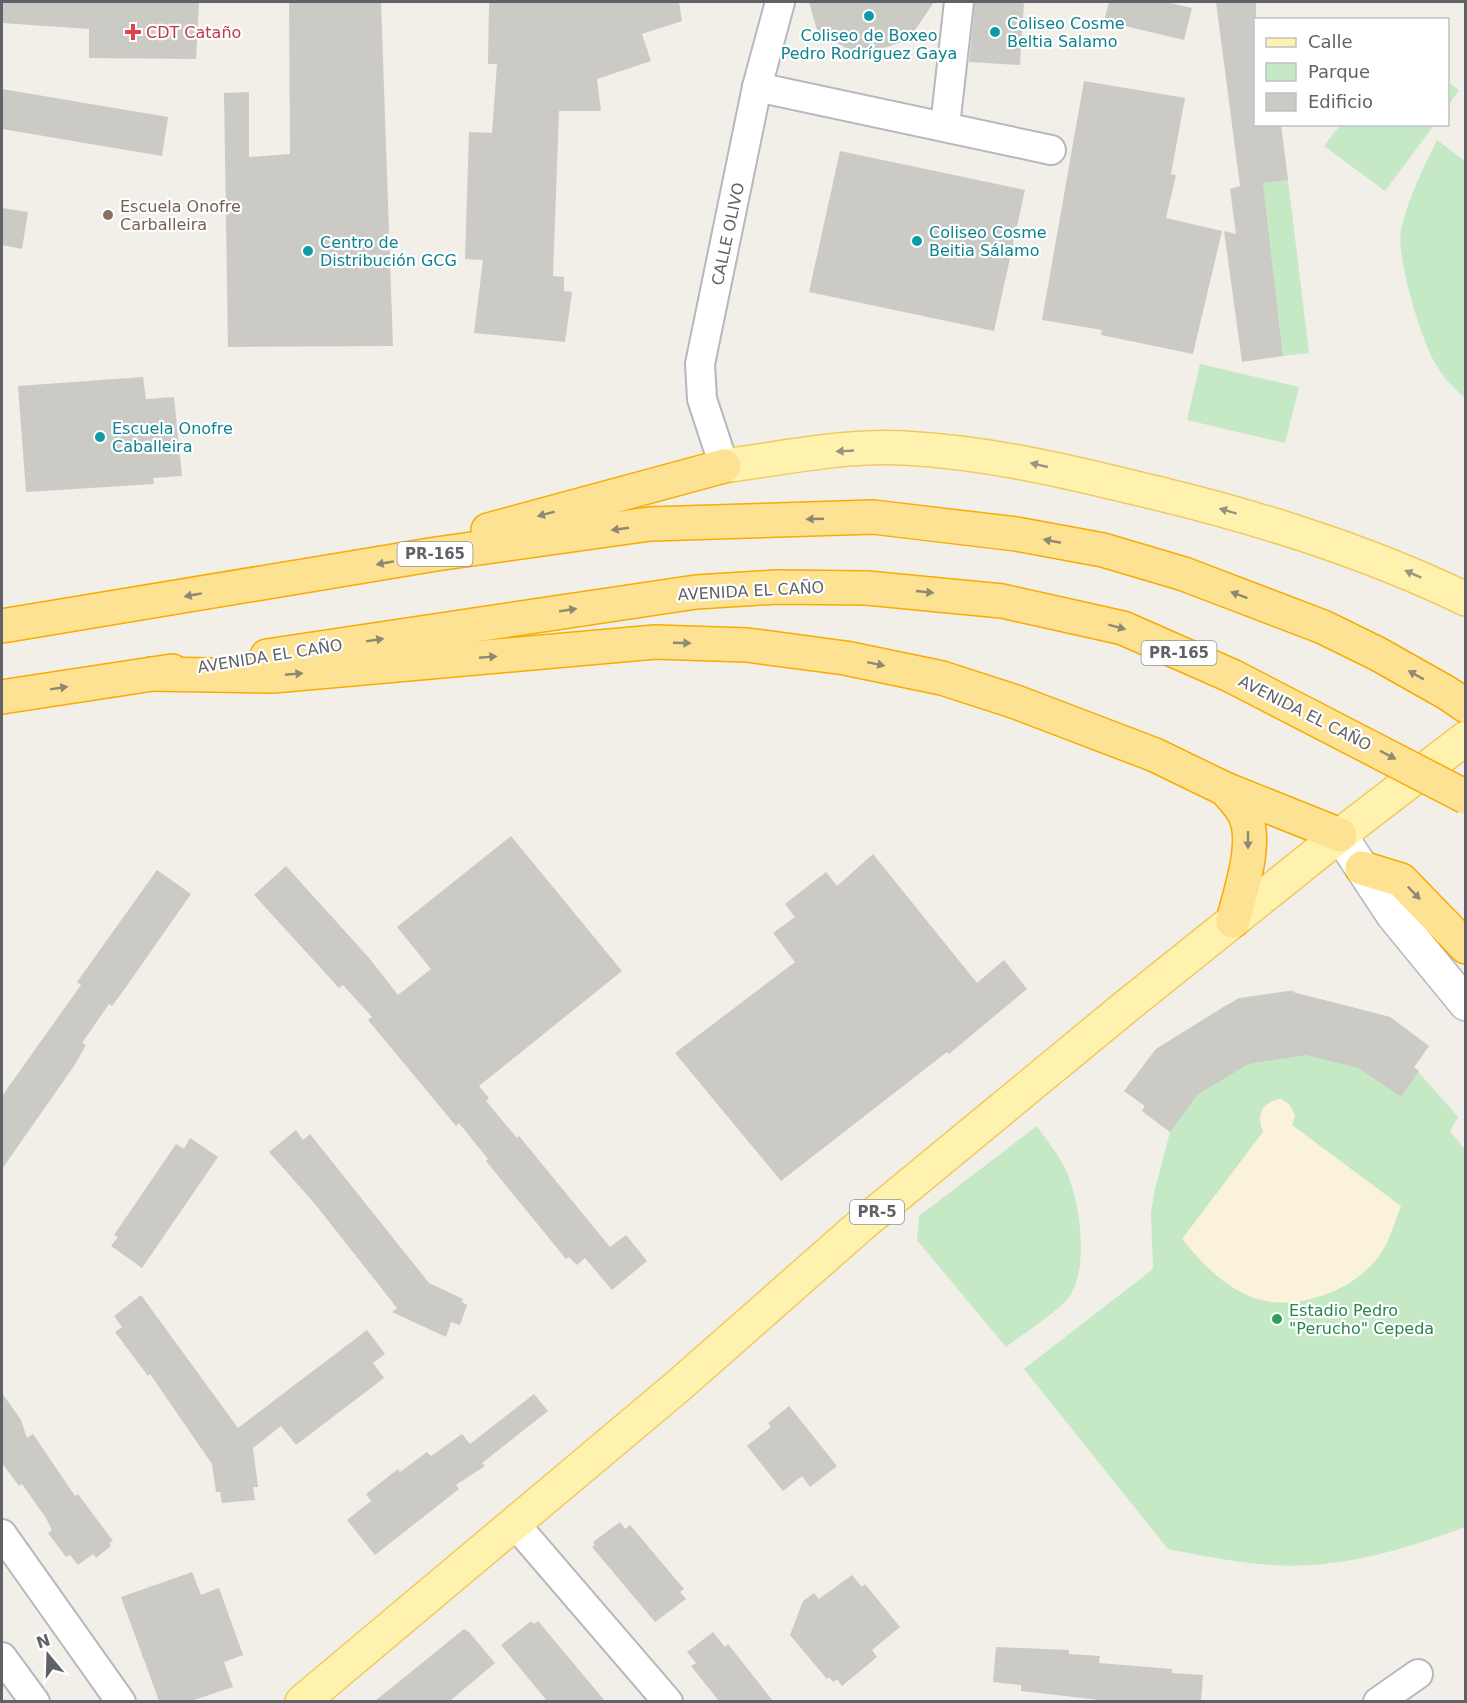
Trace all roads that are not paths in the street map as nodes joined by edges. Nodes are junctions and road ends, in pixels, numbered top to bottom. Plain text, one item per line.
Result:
1 (780, 2) edge
2 (959, 2) edge
3 (757, 87) junction
4 (945, 126) junction
5 (1051, 150) dead end
6 (724, 466) junction
7 (436, 554) junction
8 (1466, 599) edge
9 (2, 627) edge
10 (152, 674) junction
11 (2, 697) edge
12 (1466, 706) edge
13 (1466, 738) edge
14 (1226, 789) junction
15 (1466, 797) edge
16 (1340, 835) junction
17 (1362, 868) junction
18 (1233, 921) junction
19 (1466, 947) edge
20 (1466, 1004) edge
21 (515, 1524) junction
22 (2, 1534) edge
23 (2, 1658) edge
24 (1419, 1674) dead end
25 (35, 1701) edge
26 (121, 1701) edge
27 (302, 1701) edge
28 (668, 1701) edge
29 (1378, 1701) edge

1 - 3 street, CALLE OLIVO
2 - 4 street
3 - 4 street
3 - 6 street, CALLE OLIVO
4 - 5 street
6 -> 7 highway
8 -> 6 main road
7 -> 9 highway, PR-165
12 -> 7 highway, PR-165
11 -> 10 highway, AVENIDA EL CAÑO / PR-165
10 -> 14 highway
10 -> 15 highway, AVENIDA EL CAÑO / PR-165, bridge
13 - 16 main road, PR-5
14 - 16 highway
14 -> 18 highway
16 - 17 street
16 - 18 main road, PR-5
17 -> 19 highway
17 - 20 street
18 - 21 main road, PR-5
21 - 27 main road, PR-5
21 - 28 street
22 - 26 street
23 - 25 street
24 - 29 street

